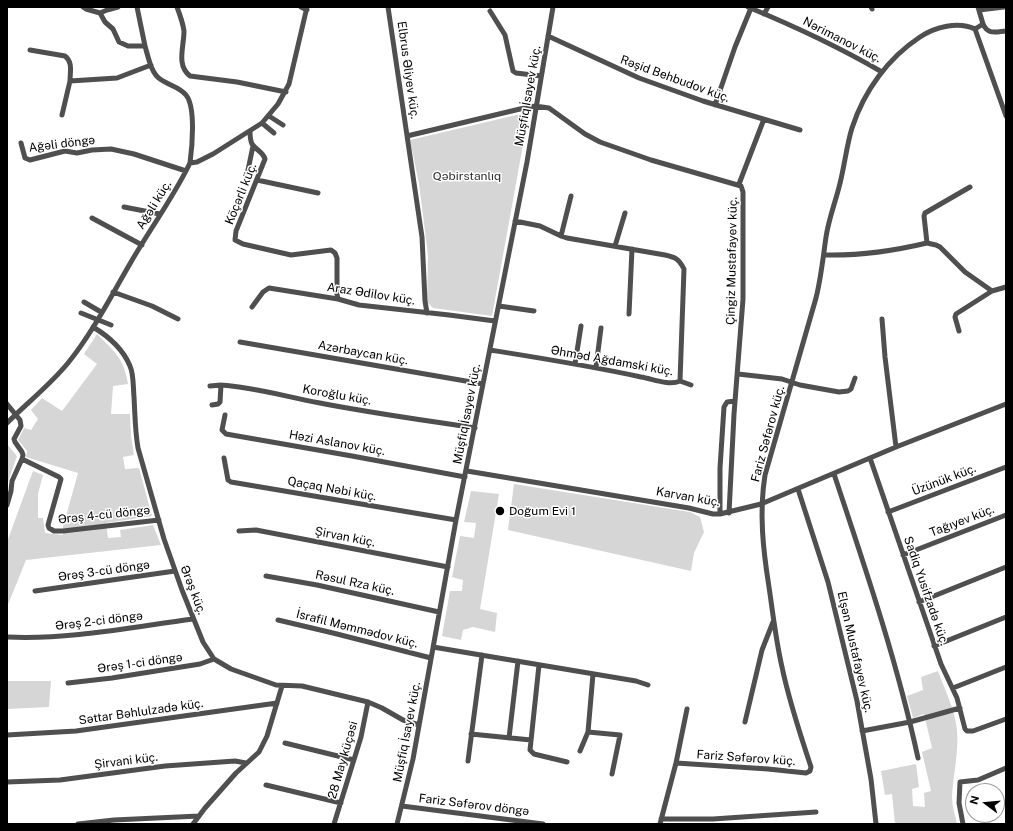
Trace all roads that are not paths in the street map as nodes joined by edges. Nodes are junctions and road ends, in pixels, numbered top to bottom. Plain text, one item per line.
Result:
1 (83, 7) edge
2 (118, 7) edge
3 (137, 7) edge
4 (177, 7) edge
5 (301, 7) edge
6 (388, 7) edge
7 (553, 7) edge
8 (768, 7) edge
9 (1004, 7) edge
10 (307, 8) edge
11 (750, 8) edge
12 (979, 8) edge
13 (490, 11) dead end
14 (100, 13) junction
15 (764, 14) junction
16 (983, 24) junction
17 (975, 29) junction
18 (1006, 31) edge
19 (548, 36) junction
20 (145, 46) junction
21 (30, 50) dead end
22 (151, 64) junction
23 (882, 72) junction
24 (541, 76) junction
25 (70, 81) junction
26 (286, 92) junction
27 (715, 105) junction
28 (536, 106) junction
29 (62, 115) dead end
30 (269, 116) junction
31 (1006, 116) edge
32 (764, 119) junction
33 (262, 123) junction
34 (283, 125) dead end
35 (800, 130) dead end
36 (250, 131) junction
37 (274, 133) dead end
38 (407, 136) junction
39 (21, 143) dead end
40 (253, 146) junction
41 (190, 163) junction
42 (248, 170) dead end
43 (186, 171) junction
44 (257, 180) junction
45 (739, 184) junction
46 (970, 187) dead end
47 (318, 192) dead end
48 (571, 196) dead end
49 (124, 207) dead end
50 (624, 213) dead end
51 (160, 214) junction
52 (92, 218) dead end
53 (516, 221) junction
54 (560, 236) junction
55 (927, 243) junction
56 (142, 245) junction
57 (615, 246) junction
58 (632, 249) junction
59 (824, 255) junction
60 (1006, 287) edge
61 (992, 291) junction
62 (113, 292) junction
63 (338, 299) junction
64 (84, 302) dead end
65 (499, 306) junction
66 (252, 307) dead end
67 (101, 312) junction
68 (534, 312) dead end
69 (81, 313) dead end
70 (427, 313) junction
71 (629, 314) dead end
72 (97, 319) junction
73 (178, 319) dead end
74 (882, 319) dead end
75 (495, 322) junction
76 (111, 324) dead end
77 (93, 326) junction
78 (581, 326) dead end
79 (601, 328) dead end
80 (959, 331) dead end
81 (240, 342) dead end
82 (490, 350) junction
83 (575, 364) junction
84 (596, 367) junction
85 (738, 374) junction
86 (855, 378) dead end
87 (680, 381) junction
88 (792, 382) junction
89 (483, 384) junction
90 (691, 384) dead end
91 (220, 385) junction
92 (210, 386) dead end
93 (735, 401) junction
94 (7, 404) edge
95 (1006, 404) edge
96 (212, 405) dead end
97 (16, 414) junction
98 (225, 415) dead end
99 (7, 423) edge
100 (475, 428) junction
101 (896, 447) junction
102 (224, 458) dead end
103 (870, 458) junction
104 (22, 460) junction
105 (1006, 467) edge
106 (467, 471) junction
107 (834, 474) junction
108 (465, 477) junction
109 (798, 489) junction
110 (761, 504) junction
111 (7, 505) edge
112 (888, 512) junction
113 (729, 513) junction
114 (720, 514) junction
115 (1006, 515) edge
116 (159, 520) junction
117 (456, 520) junction
118 (239, 531) dead end
119 (903, 555) junction
120 (448, 567) junction
121 (1006, 567) edge
122 (175, 571) junction
123 (266, 576) dead end
124 (35, 591) dead end
125 (919, 602) junction
126 (439, 612) junction
127 (1006, 617) edge
128 (193, 619) junction
129 (278, 620) dead end
130 (773, 622) junction
131 (7, 637) edge
132 (934, 646) junction
133 (432, 647) junction
134 (482, 655) junction
135 (431, 658) junction
136 (214, 659) junction
137 (518, 661) junction
138 (539, 665) junction
139 (1006, 667) edge
140 (593, 674) junction
141 (68, 683) dead end
142 (648, 685) dead end
143 (282, 686) junction
144 (953, 688) junction
145 (368, 702) junction
146 (277, 703) junction
147 (960, 708) junction
148 (687, 709) dead end
149 (1006, 719) edge
150 (745, 722) dead end
151 (910, 722) junction
152 (419, 725) junction
153 (862, 731) junction
154 (588, 732) junction
155 (472, 734) junction
156 (7, 735) edge
157 (509, 738) junction
158 (531, 740) junction
159 (285, 744) dead end
160 (580, 751) dead end
161 (918, 758) dead end
162 (354, 760) junction
163 (468, 761) dead end
164 (567, 762) dead end
165 (246, 763) junction
166 (676, 763) junction
167 (1006, 768) edge
168 (612, 774) dead end
169 (7, 782) edge
170 (266, 785) dead end
171 (341, 803) junction
172 (402, 806) junction
173 (816, 812) dead end
174 (199, 816) junction
175 (514, 822) edge
176 (660, 822) edge
177 (78, 824) edge
178 (194, 824) edge
179 (334, 824) edge
180 (397, 824) edge
181 (543, 824) edge
182 (876, 824) edge
183 (963, 824) edge

1 - 14 street
2 - 14 street
3 - 20 street
4 - 26 street
5 - 10 street
6 - 38 street, Elbrus Əliyev küç.
7 - 19 street, Müşfiq İsayev küç.
8 - 15 street
9 - 12 street
10 - 26 street
11 - 15 street, Nərimanov küç.
11 - 27 street
12 - 16 street
13 - 24 street
14 - 20 street
15 - 23 street, Nərimanov küç.
16 - 17 street
16 - 18 street
17 - 23 street, Fariz Səfərov küç.
17 - 31 street
19 - 24 street, Müşfiq İsayev küç.
19 - 27 street, Rəşid Behbudov küç.
20 - 22 street
21 - 25 street
22 - 25 street
22 - 41 street
23 - 59 street, Fariz Səfərov küç.
24 - 28 street, Müşfiq İsayev küç.
25 - 29 street
26 - 30 street
27 - 32 street, Rəşid Behbudov küç.
28 - 38 street, Elbrus Əliyev küç.
28 - 45 street, Çingiz Mustafayev küç.
28 - 53 street, Müşfiq İsayev küç.
30 - 33 street
30 - 34 street
32 - 35 street, Rəşid Behbudov küç.
32 - 45 street
33 - 36 street
33 - 37 street
36 - 40 street, Köçərli küç.
36 - 41 street
38 - 70 street, Elbrus Əliyev küç.
39 - 43 street, Ağəli döngə
40 - 42 street
40 - 44 street, Köçərli küç.
41 - 43 street, Ağəli küç.
43 - 51 street, Ağəli küç.
44 - 47 street
44 - 63 street, Köçərli küç.
45 - 85 street, Çingiz Mustafayev küç.
46 - 55 street
48 - 54 street
49 - 51 street
50 - 57 street
51 - 56 street, Ağəli küç.
52 - 56 street
53 - 54 street, Əhməd Ağdamski küç.
53 - 65 street, Müşfiq İsayev küç.
54 - 57 street, Əhməd Ağdamski küç.
55 - 59 street
55 - 61 street
56 - 62 street, Ağəli küç.
57 - 58 street, Əhməd Ağdamski küç.
58 - 71 street
58 - 87 street, Əhməd Ağdamski küç.
59 - 88 street, Fariz Səfərov küç.
60 - 61 street
61 - 80 street
62 - 67 street, Ağəli küç.
62 - 73 street
63 - 66 street, Araz Ədilov küç.
63 - 70 street, Araz Ədilov küç.
64 - 67 street
65 - 68 street
65 - 75 street, Müşfiq İsayev küç.
67 - 72 street, Ağəli küç.
69 - 72 street
70 - 75 street, Araz Ədilov küç.
72 - 76 street
72 - 77 street, Ağəli küç.
74 - 101 street
75 - 82 street, Müşfiq İsayev küç.
77 - 97 street, Ağəli küç.
77 - 116 street, Ərəş küç.
78 - 83 street
79 - 84 street
81 - 89 street, Azərbaycan küç.
82 - 83 street, Əhməd Ağdamski küç.
82 - 89 street, Müşfiq İsayev küç.
83 - 84 street, Əhməd Ağdamski küç.
84 - 87 street, Əhməd Ağdamski küç.
85 - 88 street
85 - 93 street, Çingiz Mustafayev küç.
86 - 88 street
87 - 90 street
88 - 110 street, Fariz Səfərov küç.
89 - 100 street, Müşfiq İsayev küç.
91 - 92 street, Koroğlu küç.
91 - 96 street
91 - 100 street, Koroğlu küç.
93 - 113 street, Çingiz Mustafayev küç.
93 - 114 street
94 - 97 street
95 - 101 street, Karvan küç.
97 - 99 street, Ağəli küç.
97 - 104 street
98 - 108 street, Həzi Aslanov küç.
100 - 106 street, Müşfiq İsayev küç.
101 - 103 street, Karvan küç.
102 - 117 street, Qaçaq Nəbi küç.
103 - 107 street, Karvan küç.
103 - 112 street, Sadiq Yusifzadə küç.
104 - 111 street
104 - 116 street, Ərəş 4-cü döngə
105 - 112 street, Üzünük küç.
106 - 108 street, Müşfiq İsayev küç.
106 - 114 street, Karvan küç.
107 - 109 street, Karvan küç.
107 - 151 street
108 - 117 street, Müşfiq İsayev küç.
109 - 110 street, Karvan küç.
109 - 153 street, Elşən Mustafayev küç.
110 - 113 street, Karvan küç.
110 - 130 street, Fariz Səfərov küç.
112 - 119 street, Sadiq Yusifzadə küç.
113 - 114 street, Karvan küç.
115 - 119 street, Tağıyev küç.
116 - 122 street, Ərəş küç.
117 - 120 street, Müşfiq İsayev küç.
118 - 120 street, Şirvan küç.
119 - 125 street, Sadiq Yusifzadə küç.
120 - 126 street, Müşfiq İsayev küç.
121 - 125 street
122 - 124 street, Ərəş 3-cü döngə
122 - 128 street, Ərəş küç.
123 - 126 street, Rəsul Rza küç.
125 - 132 street, Sadiq Yusifzadə küç.
126 - 133 street, Müşfiq İsayev küç.
127 - 132 street
128 - 131 street, Ərəş 2-ci döngə
128 - 136 street, Ərəş küç.
129 - 135 street, İsrafil Məmmədov küç.
130 - 150 street
130 - 166 street, Fariz Səfərov küç.
132 - 144 street, Sadiq Yusifzadə küç.
133 - 134 street
133 - 135 street, Müşfiq İsayev küç.
134 - 137 street
134 - 155 street
135 - 152 street, Müşfiq İsayev küç.
136 - 141 street, Ərəş 1-ci döngə
136 - 143 street, Ərəş küç.
137 - 138 street
137 - 157 street
138 - 140 street
138 - 158 street
139 - 144 street
140 - 142 street
140 - 154 street
143 - 145 street, Ərəş küç.
143 - 146 street
144 - 147 street, Sadiq Yusifzadə küç.
145 - 152 street, Ərəş küç.
145 - 162 street, 28 May küçəsi
146 - 156 street, Səttar Bəhlulzadə küç.
146 - 165 street
147 - 149 street, Sadiq Yusifzadə küç.
147 - 151 street
148 - 166 street
151 - 153 street
151 - 161 street
152 - 172 street, Müşfiq İsayev küç.
153 - 182 street, Elşən Mustafayev küç.
154 - 160 street
154 - 168 street
155 - 157 street
155 - 163 street
157 - 158 street
158 - 164 street
159 - 162 street
162 - 171 street, 28 May küçəsi
165 - 169 street, Şirvani küç.
165 - 174 street
166 - 176 street
167 - 183 street
170 - 171 street
171 - 179 street, 28 May küçəsi
172 - 175 street, Fariz Səfərov döngə
172 - 180 street, Müşfiq İsayev küç.
173 - 176 street
174 - 177 street
174 - 178 street
175 - 181 street, Fariz Səfərov döngə

